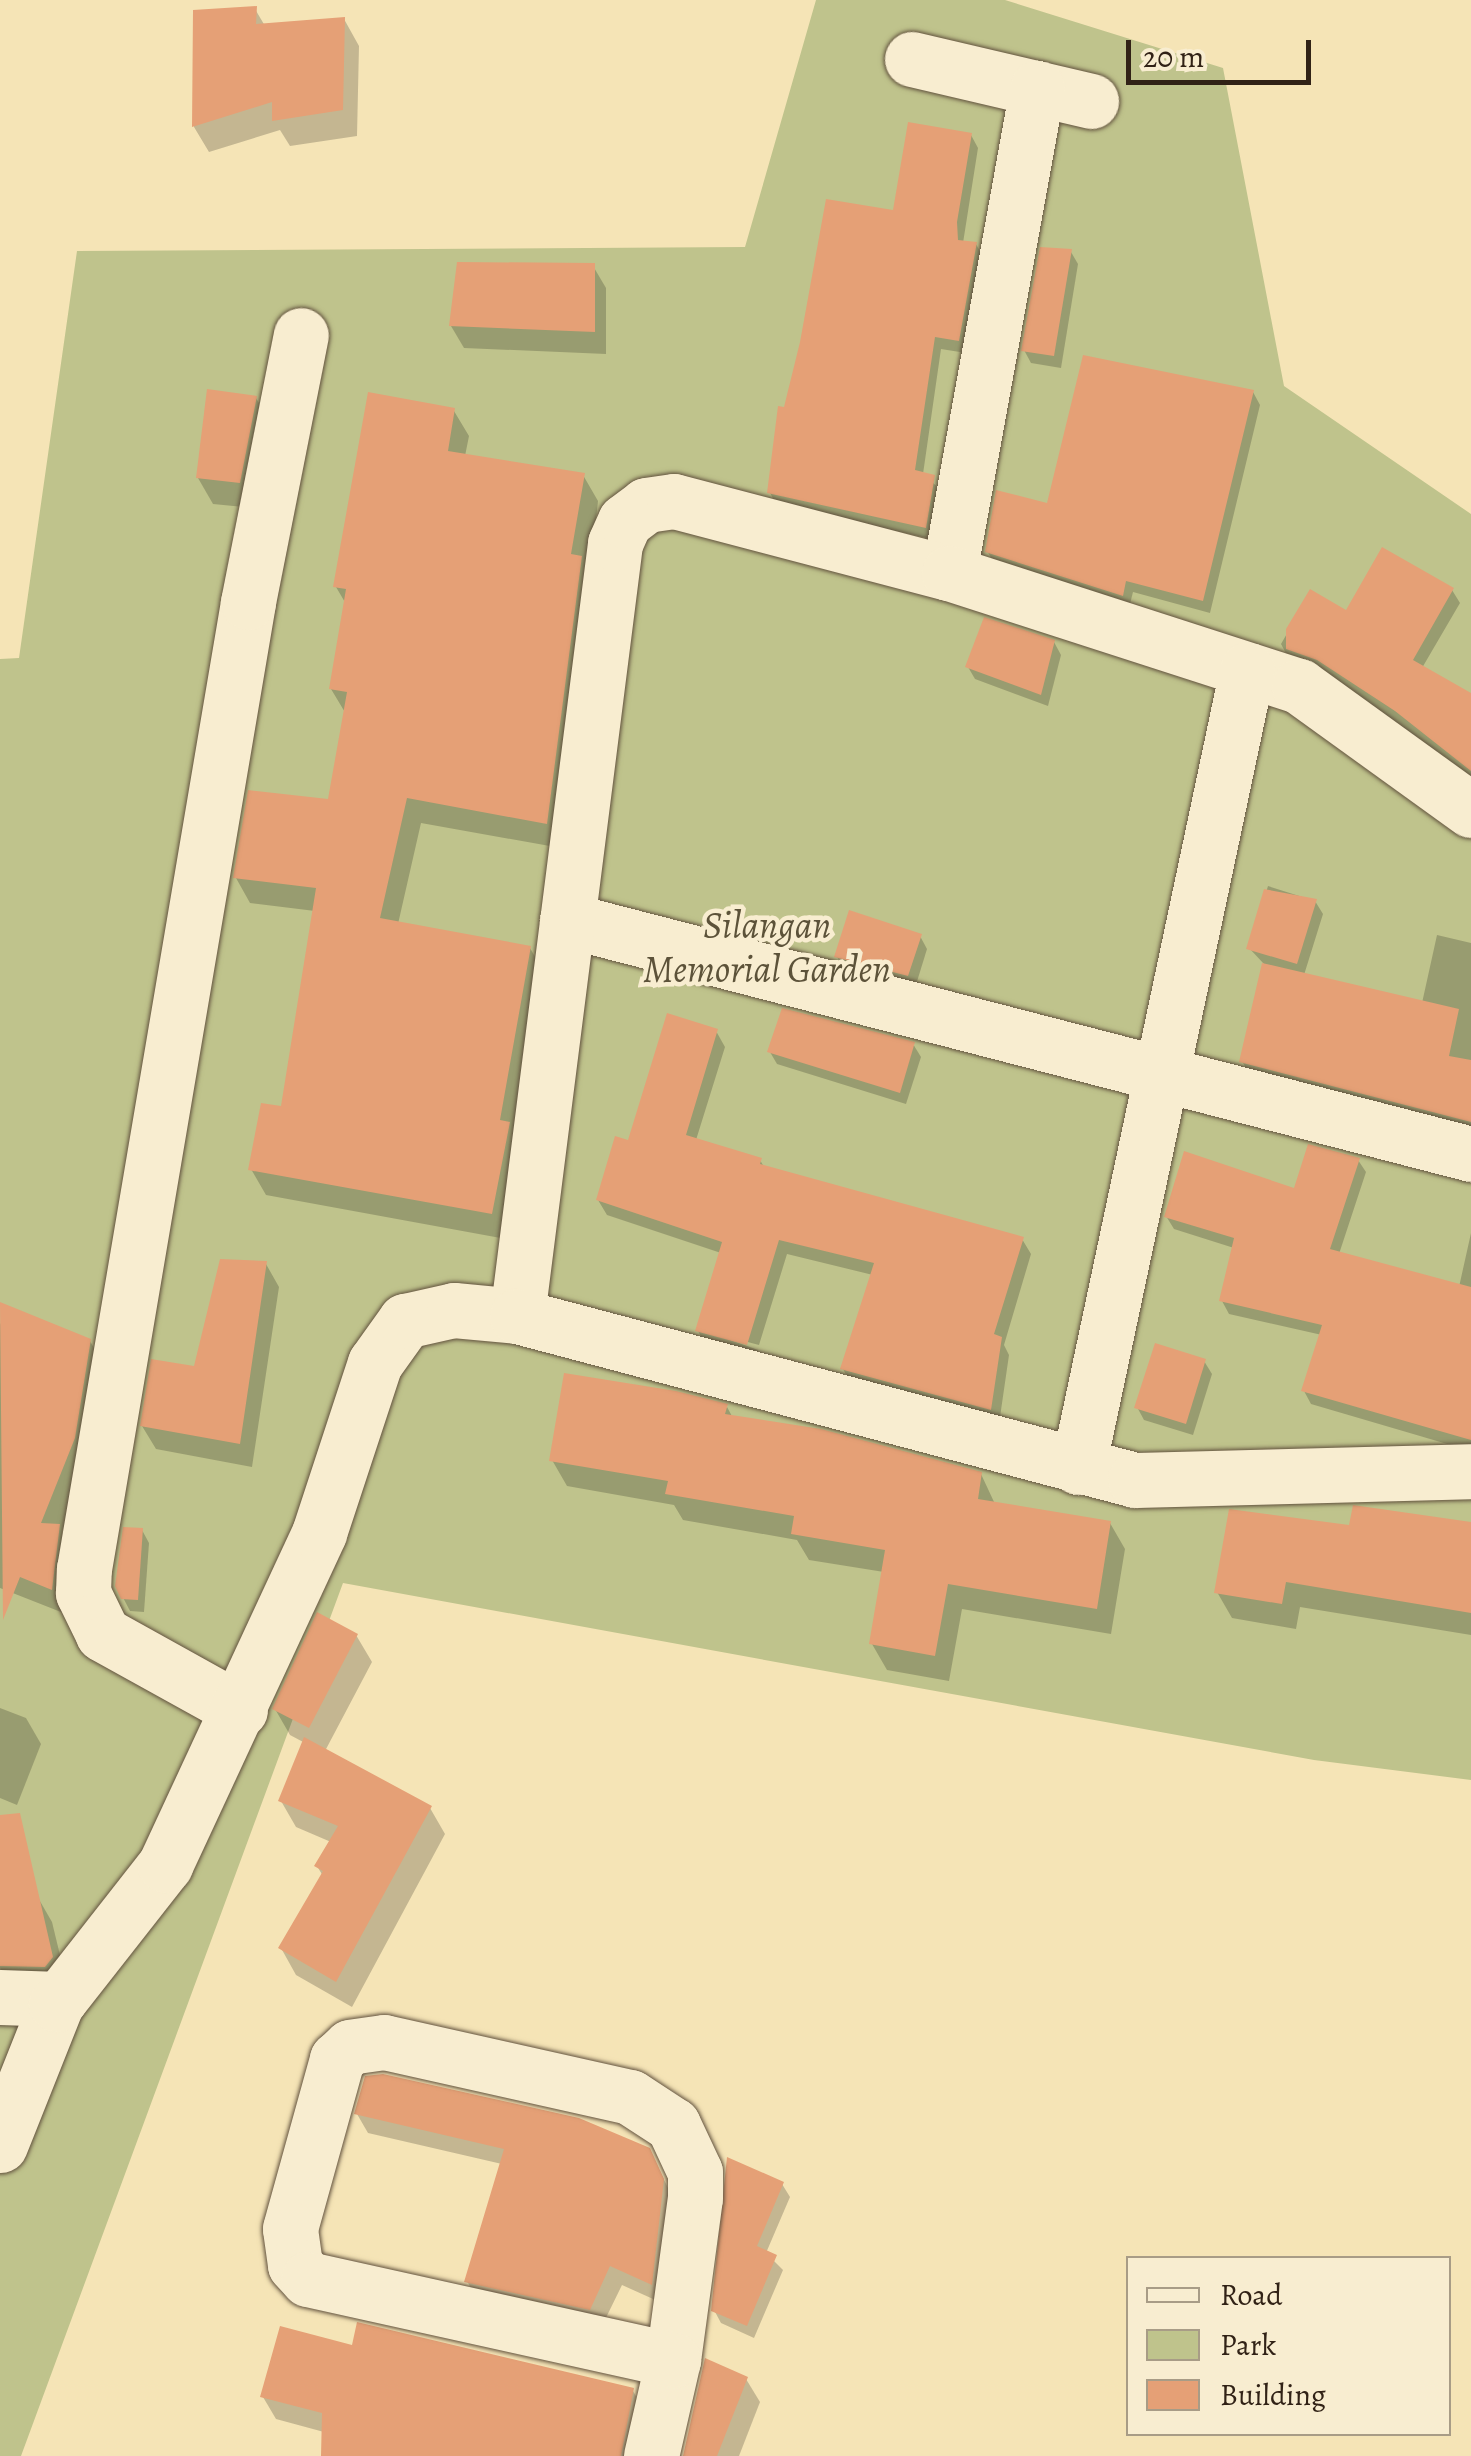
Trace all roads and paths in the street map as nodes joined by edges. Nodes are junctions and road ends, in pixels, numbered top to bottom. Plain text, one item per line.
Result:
1 (912, 59) dead end
2 (1037, 88) junction
3 (1091, 101) dead end
4 (301, 335) dead end
5 (950, 573) junction
6 (1246, 670) junction
7 (1471, 810) edge
8 (567, 920) junction
9 (1158, 1070) junction
10 (1471, 1154) edge
11 (517, 1316) junction
12 (1078, 1467) junction
13 (1471, 1471) edge
14 (240, 1710) junction
15 (0, 1997) edge
16 (60, 1999) junction
17 (0, 2145) edge
18 (673, 2360) junction
19 (651, 2456) edge

1 - 2 street
2 - 3 street
2 - 5 street
4 - 14 street
5 - 6 street
5 - 8 street
6 - 7 street
6 - 9 street
8 - 9 street
8 - 11 street
9 - 10 street
9 - 12 street
11 - 12 street
11 - 14 street
12 - 13 street
14 - 16 street
15 - 16 street
16 - 17 street
18 - 18 street
18 - 19 street

